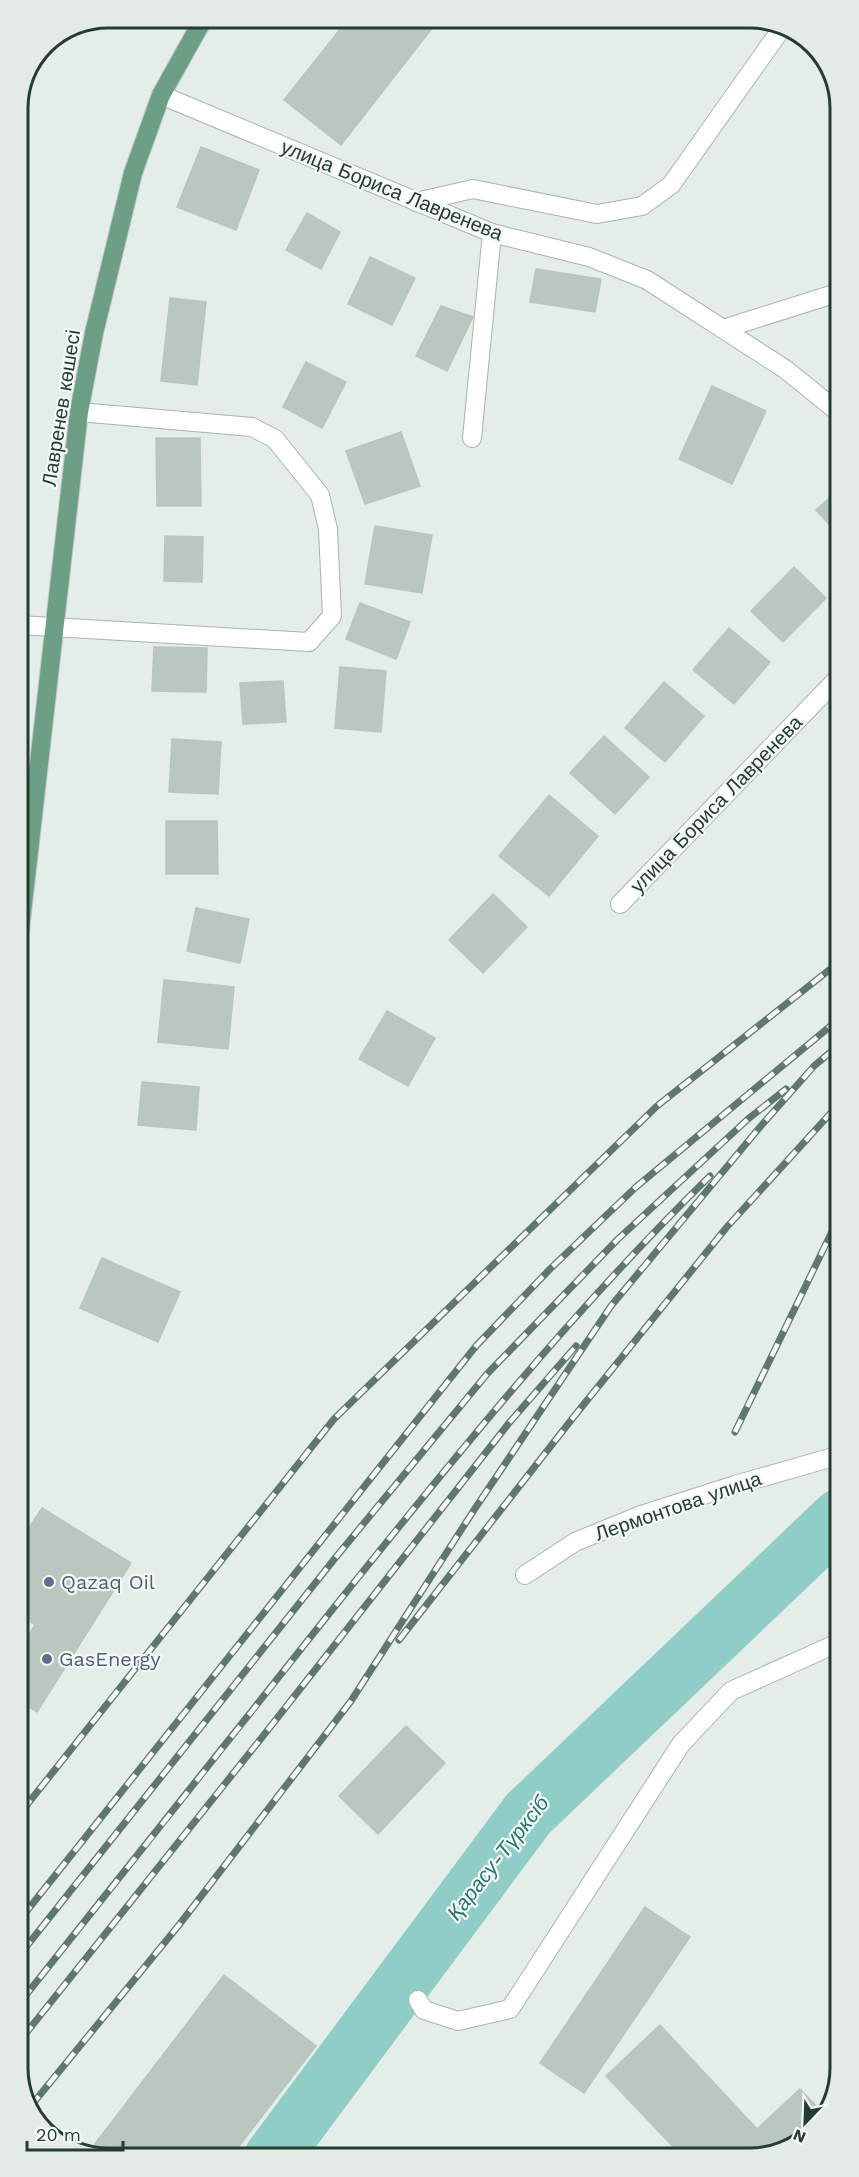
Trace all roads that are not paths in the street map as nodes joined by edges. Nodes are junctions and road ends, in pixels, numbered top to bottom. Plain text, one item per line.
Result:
1 (198, 29) edge
2 (778, 34) edge
3 (161, 95) junction
4 (416, 202) junction
5 (492, 233) junction
6 (830, 295) edge
7 (723, 329) junction
8 (830, 405) edge
9 (79, 412) junction
10 (471, 438) dead end
11 (29, 626) edge
12 (55, 628) junction
13 (830, 686) edge
14 (29, 856) edge
15 (620, 904) dead end
16 (830, 1458) edge
17 (525, 1575) dead end
18 (830, 1646) edge
19 (418, 2000) dead end

1 - 3 main road, Лавренев көшесі
2 - 4 street
3 - 4 street, улица Бориса Лавренева
3 - 9 main road, Лавренев көшесі
4 - 5 street, улица Бориса Лавренева
5 - 7 street, улица Бориса Лавренева
5 - 10 street
6 - 7 street
7 - 8 street, улица Бориса Лавренева
9 - 12 main road, Лавренев көшесі
9 - 12 street
11 - 12 street
12 - 14 main road, Лавренев көшесі
13 - 15 street, улица Бориса Лавренева
16 - 17 street, Лермонтова улица
18 - 19 street

